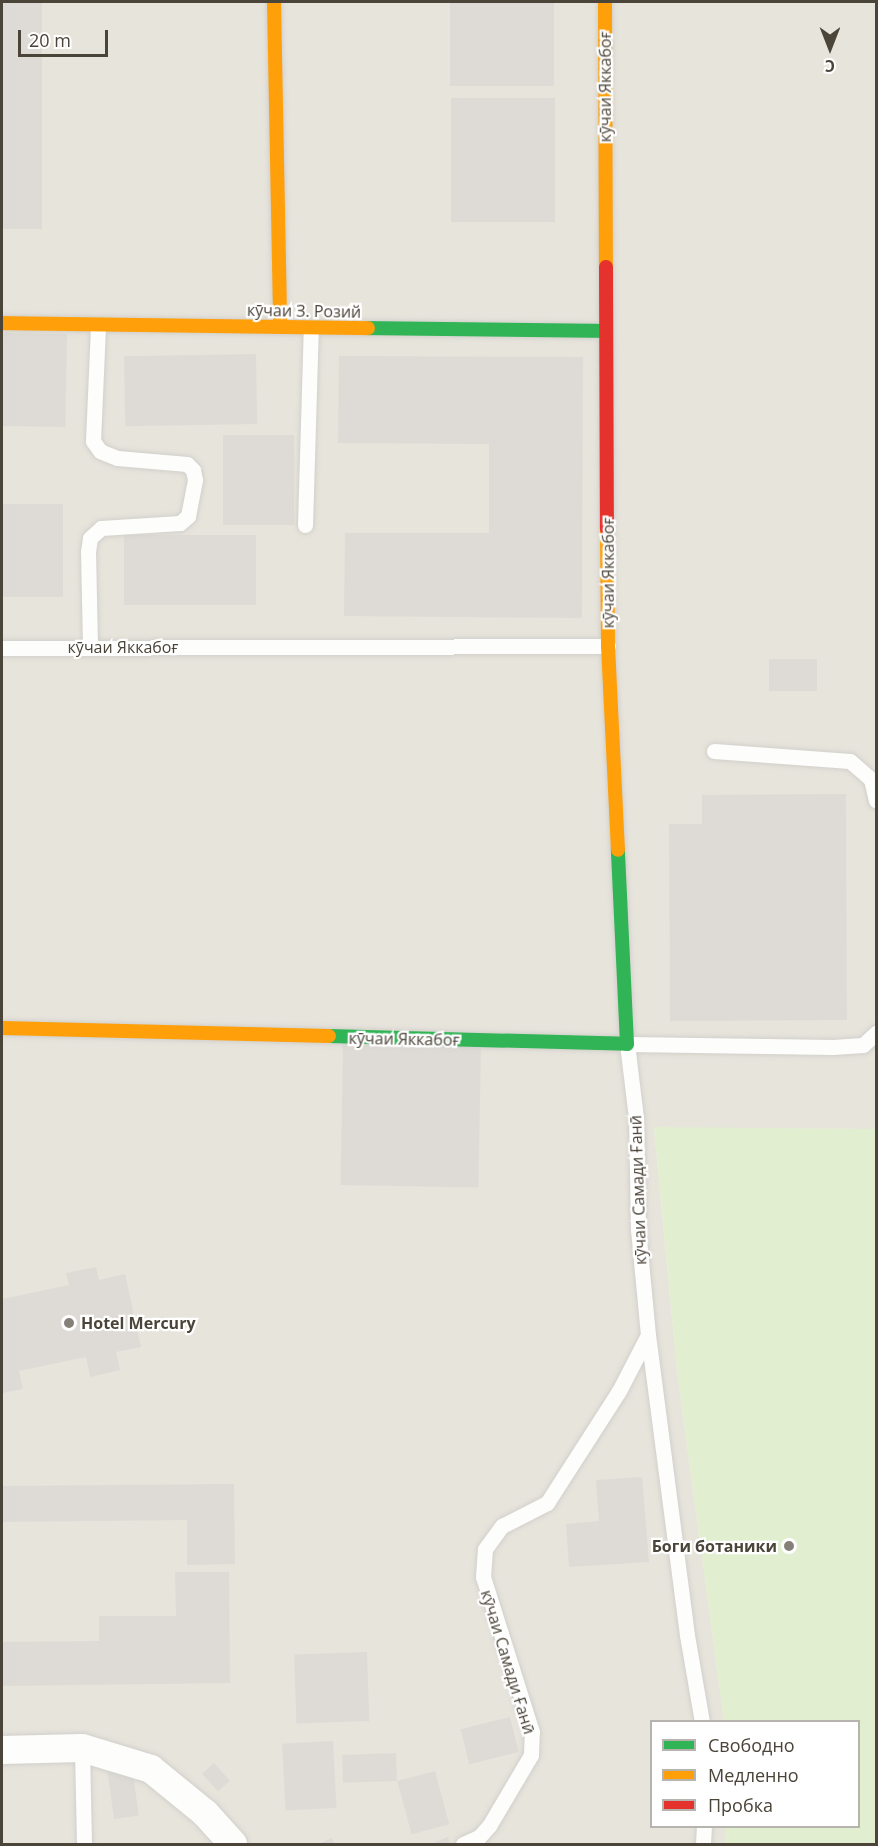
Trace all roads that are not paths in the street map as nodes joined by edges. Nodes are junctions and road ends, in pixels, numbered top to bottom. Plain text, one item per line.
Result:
1 (274, 2) edge
2 (604, 2) edge
3 (2, 323) edge
4 (98, 325) junction
5 (280, 327) junction
6 (311, 328) junction
7 (606, 331) junction
8 (305, 525) dead end
9 (90, 646) junction
10 (608, 646) junction
11 (2, 648) edge
12 (714, 751) dead end
13 (876, 800) edge
14 (2, 1028) edge
15 (876, 1033) edge
16 (627, 1044) junction
17 (648, 1335) junction
18 (702, 1720) edge
19 (82, 1748) junction
20 (2, 1750) edge
21 (704, 1828) edge
22 (84, 1844) edge
23 (233, 1845) edge
24 (463, 1845) edge
25 (703, 1845) edge

1 - 5 street
2 - 7 street, кӯчаи Яккабоғ
3 - 4 street, кӯчаи З. Розий
4 - 5 street, кӯчаи З. Розий
4 - 9 lane
5 - 6 street, кӯчаи З. Розий
6 - 7 street, кӯчаи З. Розий
6 - 8 lane
7 - 10 street, кӯчаи Яккабоғ
9 - 10 lane, кӯчаи Яккабоғ
9 - 11 lane, кӯчаи Яккабоғ
10 - 16 street
12 - 13 lane
14 - 16 street, кӯчаи Яккабоғ
15 - 16 lane
16 - 17 lane, кӯчаи Самади Ғанӣ
17 - 18 lane, кӯчаи Самади Ғанӣ
17 - 24 lane, кӯчаи Самади Ғанӣ
19 - 20 street
19 - 22 lane
19 - 23 street
21 - 25 lane

